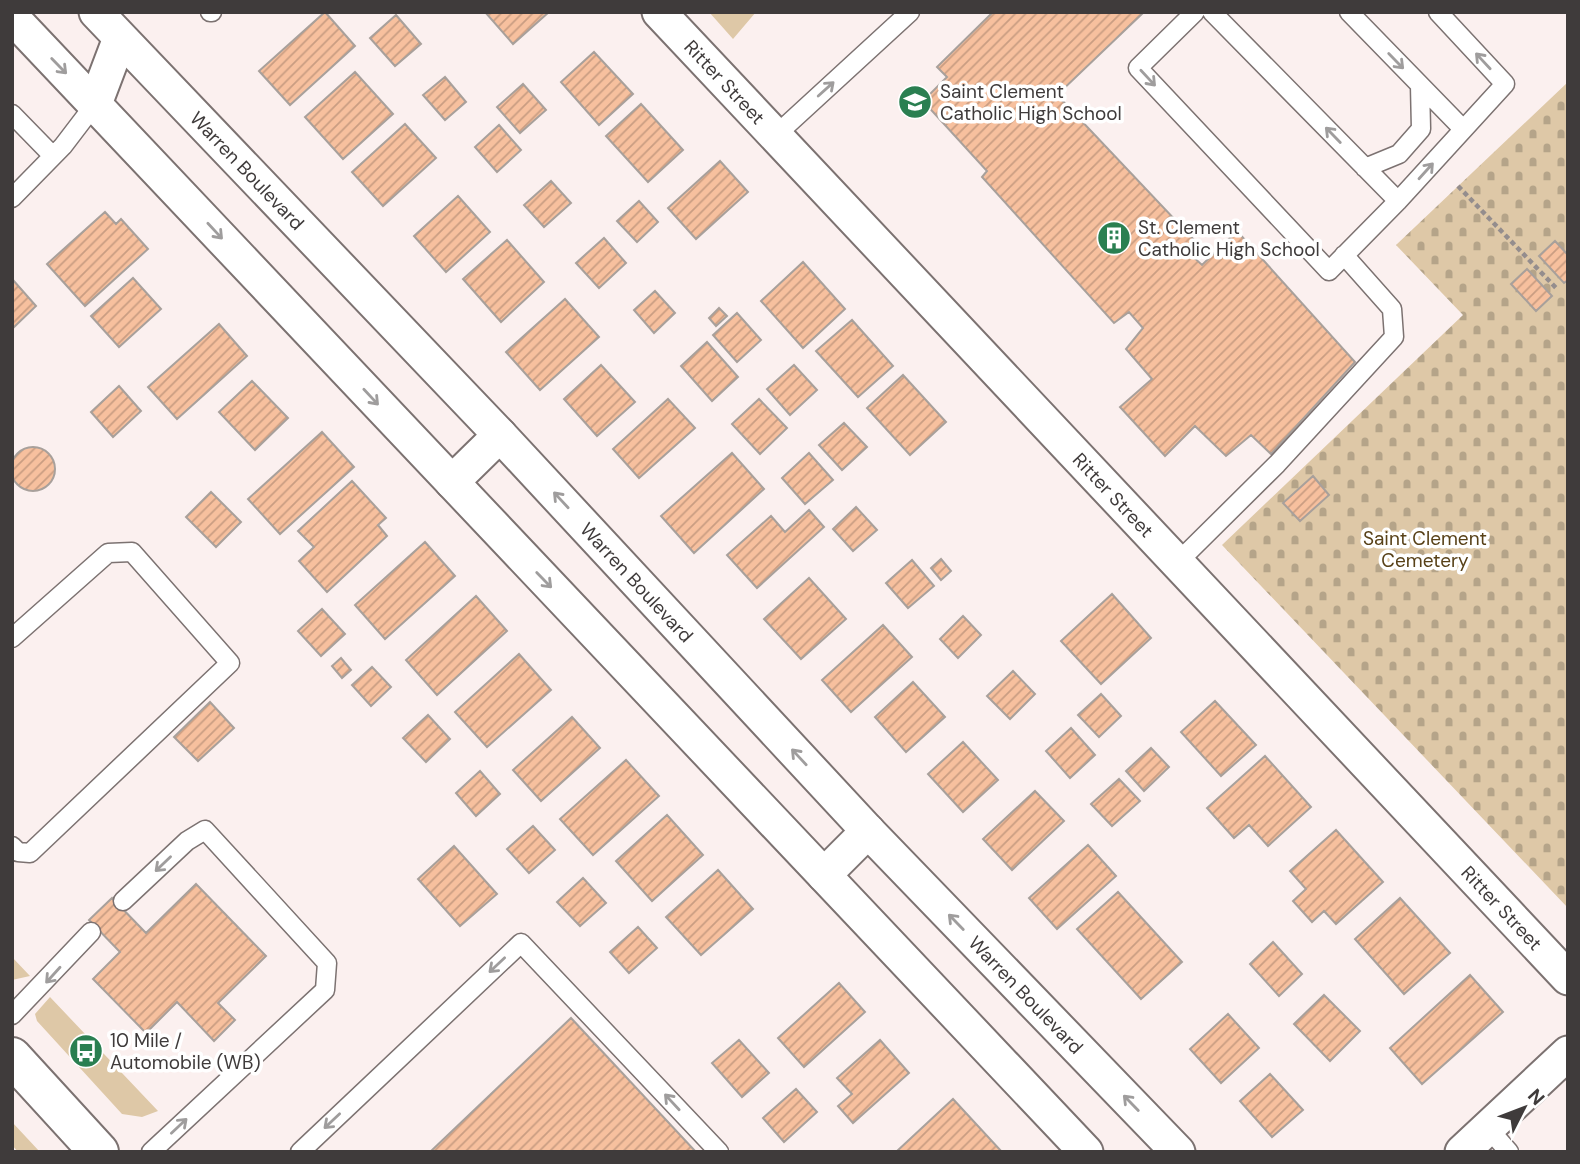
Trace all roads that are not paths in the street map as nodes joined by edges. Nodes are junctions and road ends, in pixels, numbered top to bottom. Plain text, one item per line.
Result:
1 (96, 12) edge
2 (659, 12) edge
3 (910, 12) edge
4 (1195, 12) edge
5 (1212, 12) edge
6 (1349, 12) edge
7 (1438, 12) edge
8 (12, 17) edge
9 (120, 38) junction
10 (1420, 85) junction
11 (95, 104) junction
12 (12, 114) edge
13 (1463, 129) junction
14 (776, 135) junction
15 (53, 156) junction
16 (1365, 168) junction
17 (12, 198) edge
18 (1398, 201) junction
19 (1345, 256) junction
20 (500, 435) junction
21 (452, 482) junction
22 (1178, 562) junction
23 (12, 638) edge
24 (868, 831) junction
25 (12, 846) edge
26 (824, 875) junction
27 (123, 901) dead end
28 (91, 932) dead end
29 (1568, 978) edge
30 (12, 1016) edge
31 (1568, 1053) edge
32 (12, 1057) edge
33 (1498, 1140) edge
34 (99, 1152) edge
35 (151, 1152) edge
36 (300, 1152) edge
37 (719, 1152) edge
38 (1086, 1152) edge
39 (1178, 1152) edge
40 (1462, 1152) edge

1 - 9 street, Warren Boulevard
2 - 14 street, Ritter Street
14 -> 3 lane
4 -> 19 lane
16 -> 5 lane
6 -> 10 lane
13 -> 7 lane
8 -> 11 street
9 - 11 street
9 - 20 street, Warren Boulevard
10 - 13 lane
10 - 16 lane
11 - 15 lane
11 -> 21 street
12 - 15 lane
18 -> 13 lane
14 - 22 street, Ritter Street
15 - 17 lane
16 - 18 lane
18 - 19 lane
19 - 22 lane
20 - 21 street
24 -> 20 street, Warren Boulevard
21 -> 26 street
22 - 29 street, Ritter Street
23 - 25 lane
24 - 26 street
39 -> 24 street, Warren Boulevard
26 - 38 street
35 -> 27 lane
28 -> 30 lane
31 - 33 street
32 - 34 main road
33 - 40 street
37 -> 36 lane

